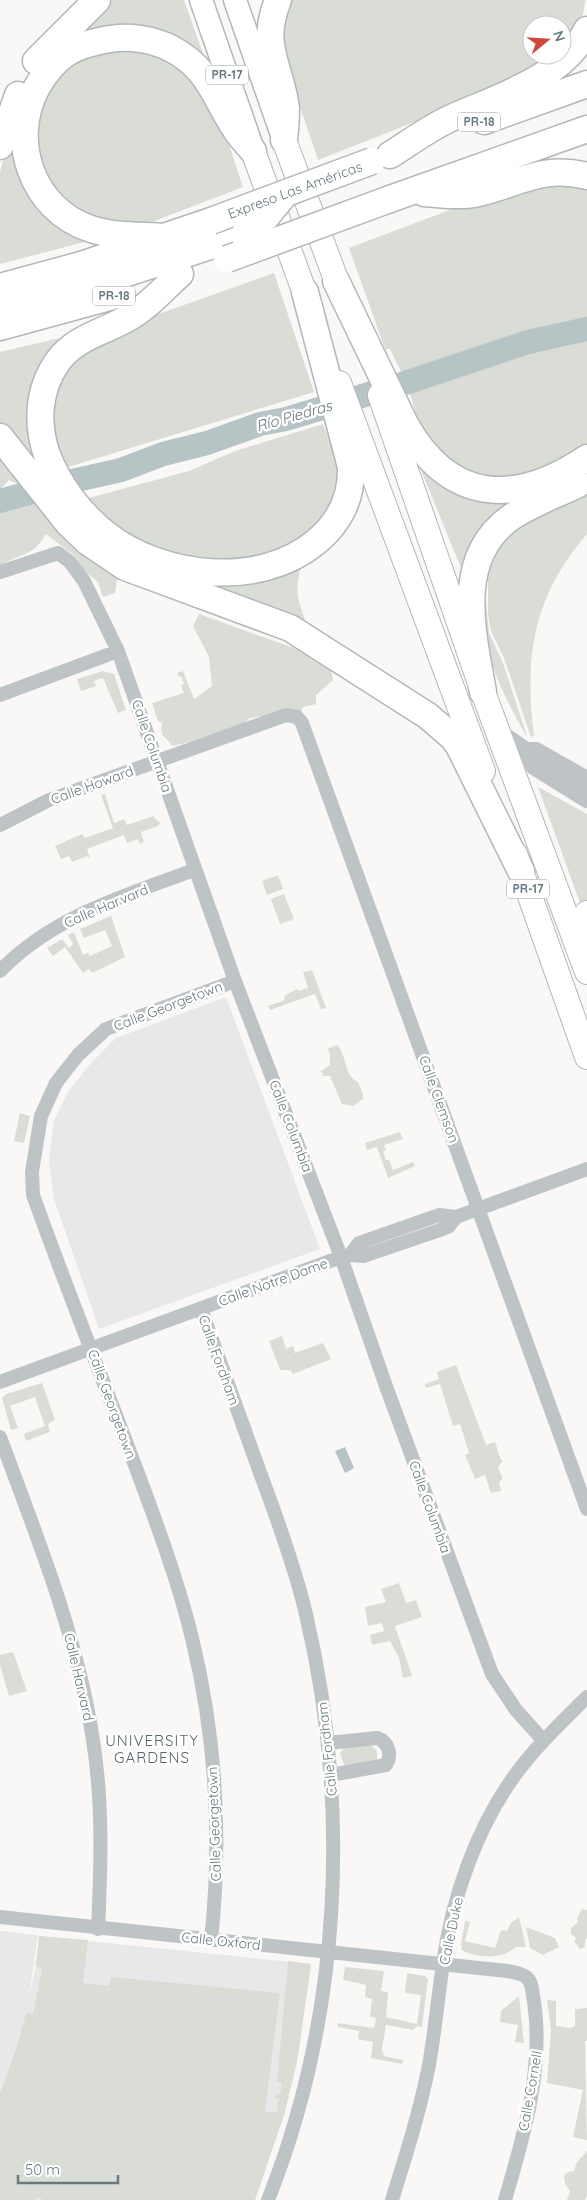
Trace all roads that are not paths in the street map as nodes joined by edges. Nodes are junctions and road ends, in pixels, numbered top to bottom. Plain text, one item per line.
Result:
1 (97, 0) edge
2 (201, 0) edge
3 (234, 0) edge
4 (278, 0) edge
5 (587, 30) edge
6 (587, 84) edge
7 (587, 129) edge
8 (284, 140) junction
9 (0, 146) edge
10 (253, 151) junction
11 (381, 158) junction
12 (587, 176) edge
13 (286, 192) junction
14 (399, 196) junction
15 (301, 232) junction
16 (244, 235) junction
17 (166, 237) junction
18 (219, 241) junction
19 (180, 274) junction
20 (336, 281) joint
21 (0, 287) edge
22 (305, 292) joint
23 (0, 306) edge
24 (0, 327) edge
25 (398, 426) junction
26 (0, 437) edge
27 (352, 442) junction
28 (587, 458) edge
29 (587, 479) edge
30 (76, 519) junction
31 (0, 572) edge
32 (312, 641) junction
33 (118, 651) junction
34 (482, 692) junction
35 (0, 695) edge
36 (271, 720) joint
37 (464, 723) junction
38 (496, 730) junction
39 (526, 751) junction
40 (157, 760) junction
41 (587, 780) edge
42 (587, 799) edge
43 (0, 825) edge
44 (194, 870) junction
45 (521, 870) junction
46 (587, 913) edge
47 (576, 943) junction
48 (0, 971) edge
49 (587, 972) edge
50 (235, 980) junction
51 (587, 1057) edge
52 (587, 1169) edge
53 (479, 1209) junction
54 (345, 1256) junction
55 (201, 1308) junction
56 (92, 1348) junction
57 (0, 1382) edge
58 (0, 1438) edge
59 (587, 1509) edge
60 (587, 1697) edge
61 (543, 1740) junction
62 (328, 1743) junction
63 (331, 1775) junction
64 (0, 1917) edge
65 (98, 1929) junction
66 (211, 1940) junction
67 (327, 1952) junction
68 (443, 1965) junction
69 (268, 2200) edge
70 (392, 2200) edge
71 (504, 2200) edge

1 - 9 highway
2 - 10 main road, PR-17
3 - 8 main road, PR-17
4 - 8 highway
5 - 11 highway
6 - 11 highway, Expreso Las Américas / PR-18
7 - 14 highway, Expreso Las Américas / PR-18
8 - 20 highway, PR-17
10 - 17 highway
10 - 22 highway, PR-17
11 - 13 highway, Expreso Las Américas / PR-18, bridge
12 - 14 highway
13 - 16 highway, bridge
13 - 18 highway, Expreso Las Américas / PR-18, bridge
14 - 15 highway, Expreso Las Américas / PR-18, bridge
15 - 16 highway, bridge
15 - 18 highway, Expreso Las Américas / PR-18, bridge
16 - 18 highway
17 - 18 highway, Expreso Las Américas / PR-18
17 - 21 highway, Expreso Las Américas / PR-18
18 - 19 highway, Expreso Las Américas / PR-18
18 - 23 highway
19 - 24 highway, Expreso Las Américas / PR-18
19 - 30 highway
20 - 25 highway
22 - 27 highway
25 - 28 highway
25 - 34 highway, PR-17
26 - 30 highway
27 - 30 highway
27 - 37 highway, PR-17
29 - 34 highway
30 - 32 highway
31 - 33 street, Calle Columbia
32 - 37 highway
32 - 45 highway
33 - 35 street
33 - 40 street, Calle Columbia
34 - 38 highway, PR-17
36 - 40 street, Calle Howard
36 - 53 street, Calle Clemson
37 - 45 highway, PR-17
38 - 39 street
38 - 47 highway, PR-17
39 - 41 street
39 - 42 street
40 - 43 street, Calle Howard
40 - 44 street, Calle Columbia
44 - 48 street, Calle Harvard
44 - 50 street, Calle Columbia
45 - 51 highway, PR-17
46 - 47 highway
47 - 49 highway, PR-17
50 - 54 street, Calle Columbia
50 - 56 street, Calle Georgetown
52 - 53 street
53 - 54 street, Calle Notre Dame
53 - 59 street, Calle Clemson
54 - 55 street, Calle Notre Dame
54 - 61 street, Calle Columbia
55 - 56 street, Calle Notre Dame
55 - 62 street, Calle Fordham
56 - 57 street, Calle Notre Dame
56 - 66 street, Calle Georgetown
58 - 65 street, Calle Harvard
60 - 61 street, Calle Duke
61 - 68 street, Calle Duke
62 - 63 street, Calle Fordham
62 - 63 street
63 - 67 street, Calle Fordham
64 - 65 street, Calle Oxford
65 - 66 street, Calle Oxford
66 - 67 street, Calle Oxford
67 - 68 street, Calle Oxford
67 - 69 street, Calle Fordham
68 - 70 street, Calle Duke
68 - 71 street, Calle Cornell

